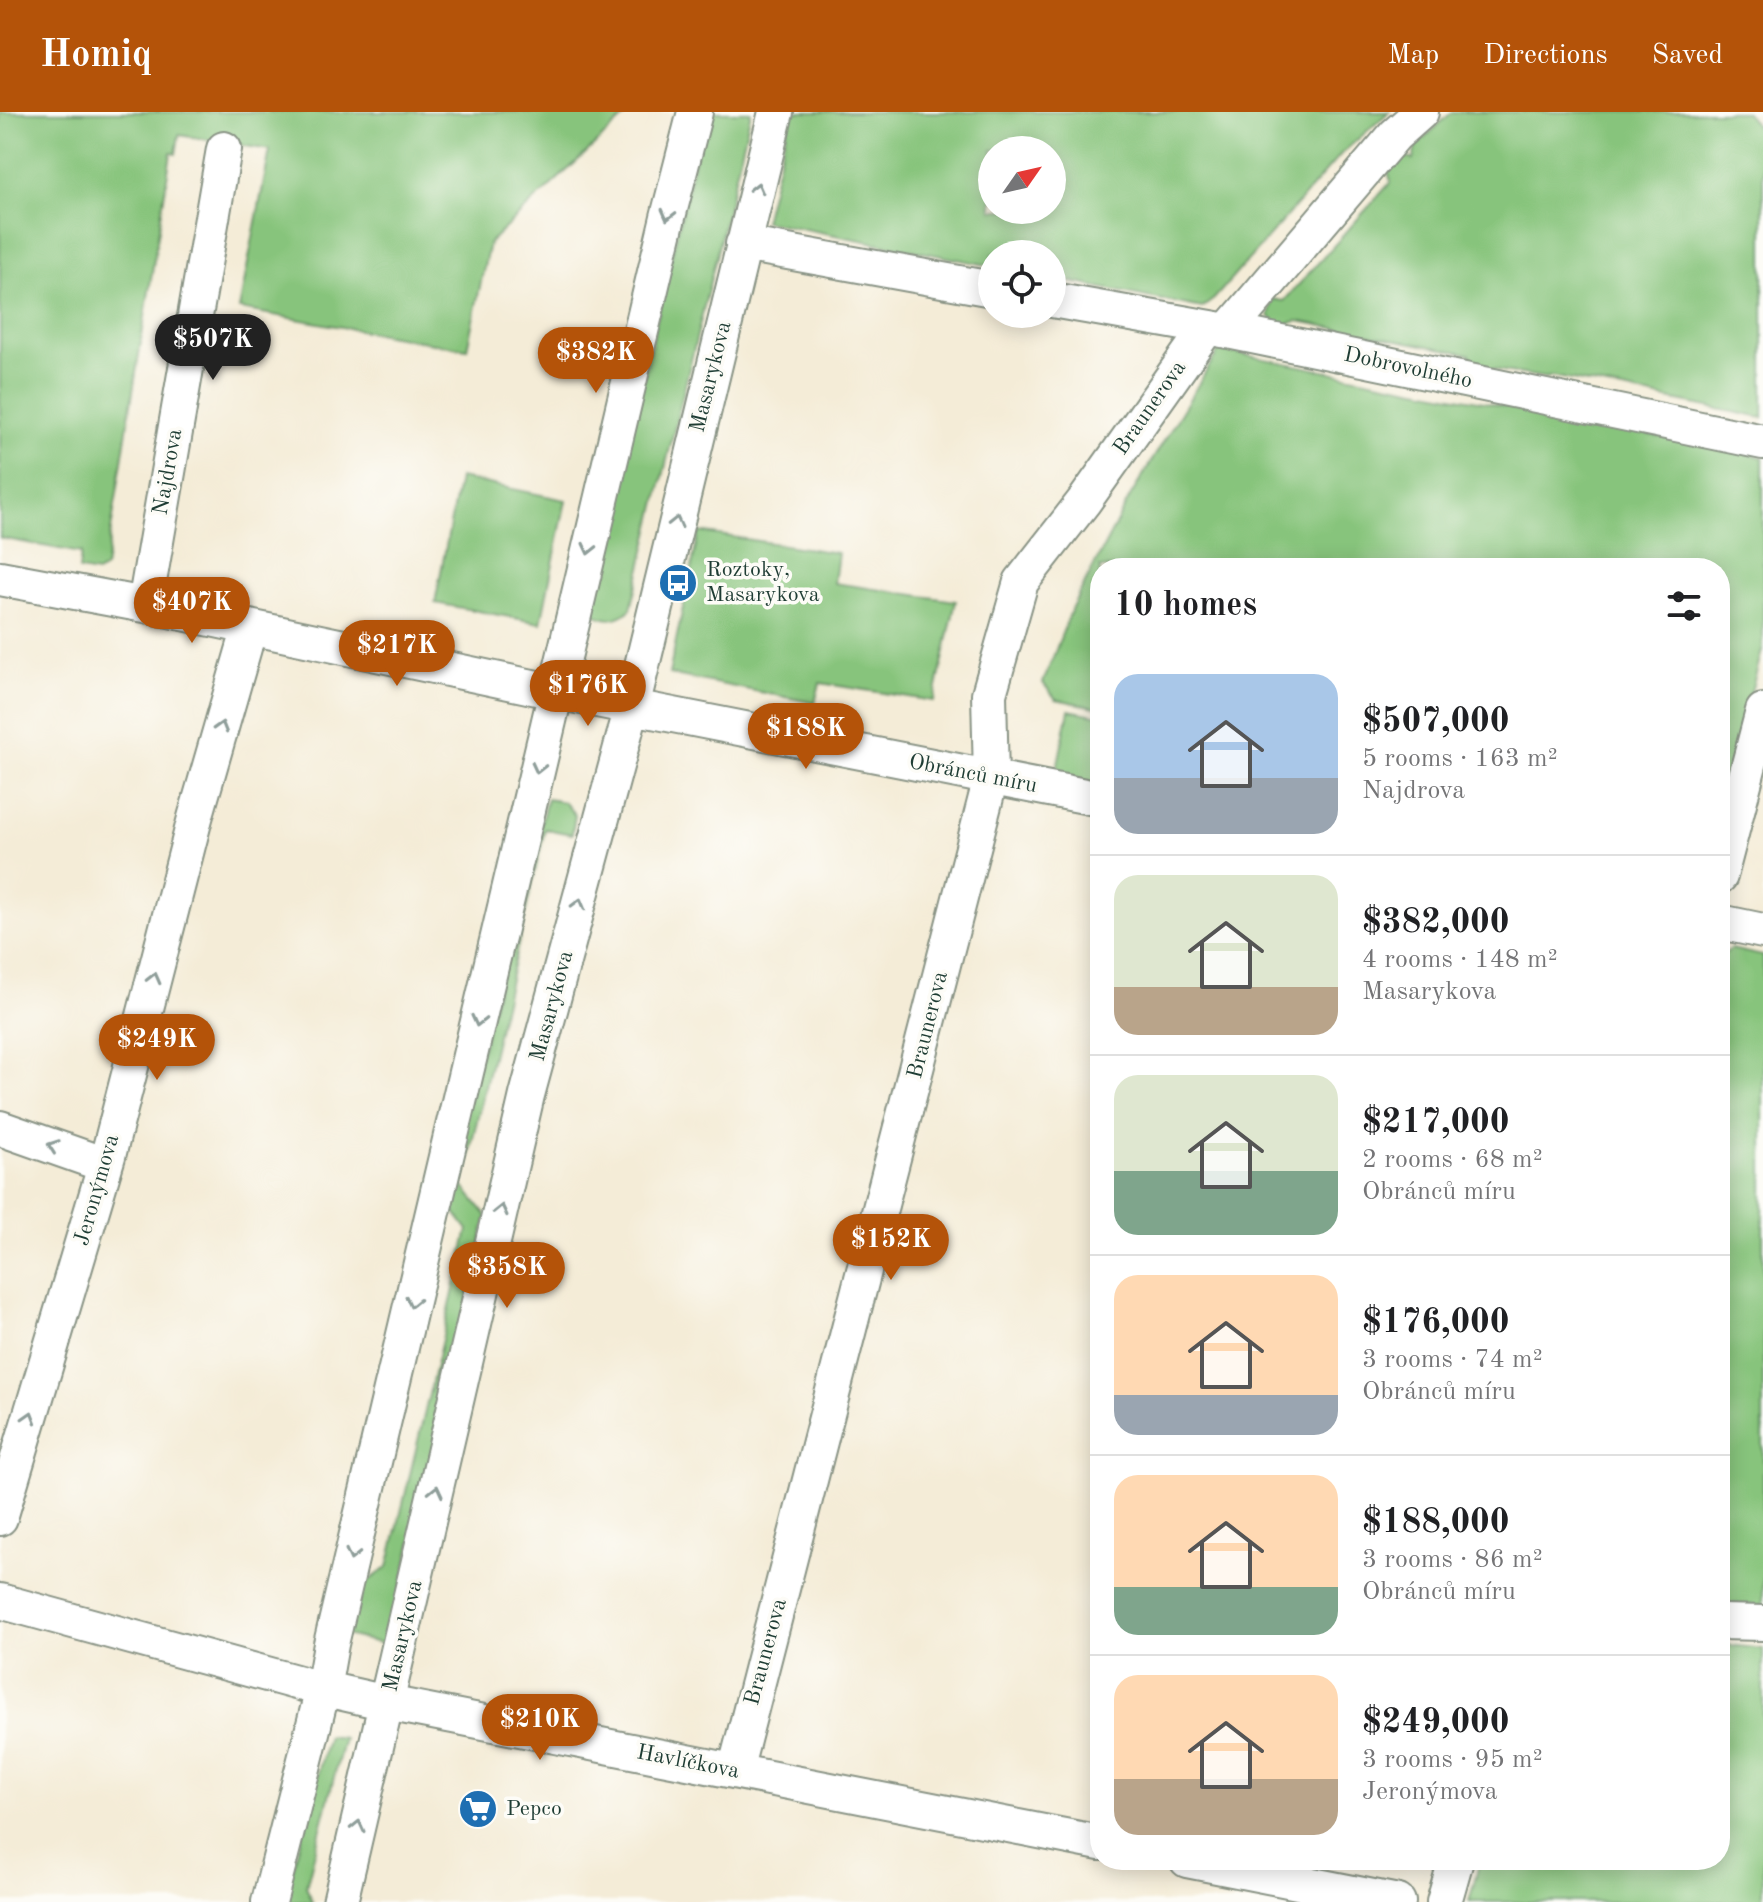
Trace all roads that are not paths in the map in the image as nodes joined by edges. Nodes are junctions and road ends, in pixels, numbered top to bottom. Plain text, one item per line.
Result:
1 (695, 112) edge
2 (776, 112) edge
3 (1421, 112) edge
4 (224, 149) dead end
5 (743, 244) junction
6 (978, 286) edge
7 (1066, 302) edge
8 (1218, 329) junction
9 (1763, 442) edge
10 (0, 578) edge
11 (145, 605) junction
12 (250, 627) junction
13 (556, 692) junction
14 (632, 707) junction
15 (1763, 711) edge
16 (991, 778) junction
17 (1090, 797) edge
18 (1730, 838) edge
19 (1730, 924) edge
20 (1763, 931) edge
21 (0, 1128) edge
22 (105, 1165) junction
23 (0, 1518) edge
24 (0, 1601) edge
25 (1730, 1622) edge
26 (1763, 1623) edge
27 (323, 1689) junction
28 (387, 1703) junction
29 (735, 1771) junction
30 (1090, 1836) edge
31 (1237, 1870) edge
32 (1453, 1870) edge
33 (269, 1902) edge
34 (340, 1902) edge
35 (1398, 1902) edge
36 (1444, 1902) edge

1 -> 13 street
5 -> 2 street, Masarykova
3 - 8 street, Braunerova
4 - 11 street, Najdrova
5 - 6 street
14 -> 5 street, Masarykova
7 - 8 street, Dobrovolného
8 - 9 street, Dobrovolného
8 - 16 street, Braunerova
10 - 11 street, Obránců míru
11 - 12 street, Obránců míru
12 - 13 street, Obránců míru
22 -> 12 street, Jeronýmova
13 - 14 street, Obránců míru
13 -> 27 street
14 - 16 street, Obránců míru
28 -> 14 street, Masarykova
15 - 18 street
16 - 17 street, Obránců míru
16 - 29 street, Braunerova
19 - 20 street
22 -> 21 street
23 -> 22 street, Jeronýmova
24 - 27 street, Havlíčkova
25 - 26 street
27 - 28 street, Havlíčkova
27 - 33 street
28 - 29 street, Havlíčkova
34 -> 28 street, Masarykova
29 - 30 street, Havlíčkova
31 - 35 street
32 - 36 street

